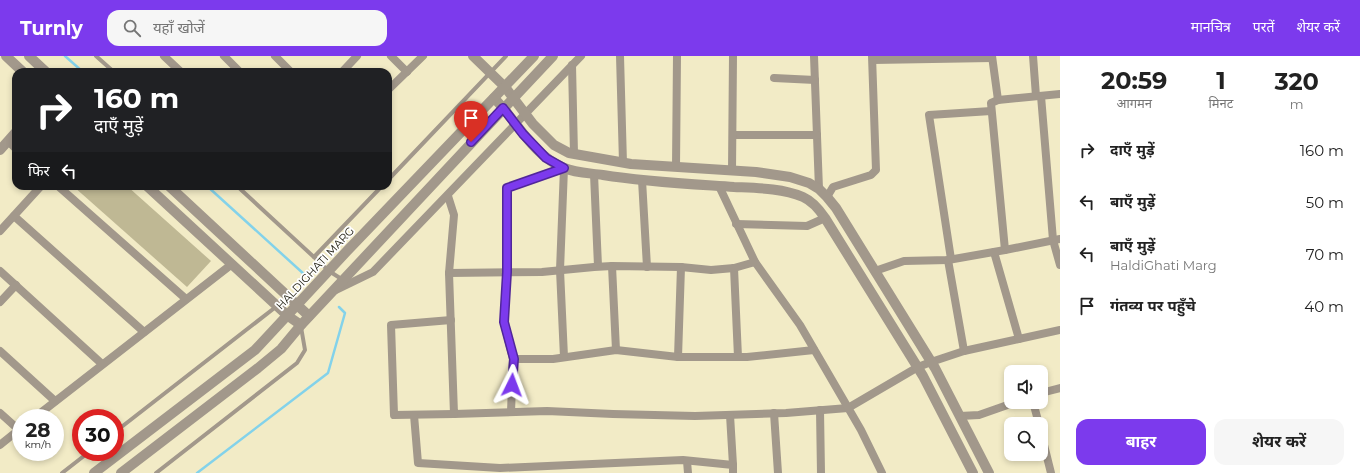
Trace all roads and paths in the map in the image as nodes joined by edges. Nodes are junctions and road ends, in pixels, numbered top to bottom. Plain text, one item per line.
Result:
1 (6, 56) edge
2 (29, 56) edge
3 (96, 56) edge
4 (164, 56) edge
5 (224, 56) edge
6 (275, 56) edge
7 (357, 56) edge
8 (391, 56) edge
9 (423, 56) edge
10 (473, 56) edge
11 (506, 56) edge
12 (534, 56) edge
13 (553, 56) edge
14 (581, 56) edge
15 (620, 56) edge
16 (676, 56) edge
17 (733, 56) edge
18 (814, 56) edge
19 (1033, 56) edge
20 (992, 57) edge
21 (872, 58) edge
22 (572, 65) junction
23 (19, 68) edge
24 (42, 68) edge
25 (110, 68) edge
26 (177, 68) edge
27 (236, 68) edge
28 (287, 68) edge
29 (346, 68) edge
30 (407, 72) junction
31 (491, 73) junction
32 (774, 78) dead end
33 (815, 80) junction
34 (392, 86) edge
35 (505, 86) junction
36 (1060, 94) edge
37 (1039, 96) junction
38 (513, 97) junction
39 (494, 98) junction
40 (998, 100) junction
41 (503, 108) junction
42 (991, 111) junction
43 (526, 114) junction
44 (516, 124) junction
45 (733, 135) junction
46 (817, 135) junction
47 (12, 136) edge
48 (8, 141) junction
49 (12, 145) edge
50 (0, 150) edge
51 (574, 154) junction
52 (623, 162) junction
53 (676, 167) junction
54 (564, 168) junction
55 (732, 171) junction
56 (594, 174) junction
57 (392, 176) edge
58 (642, 180) junction
59 (719, 186) junction
60 (819, 189) junction
61 (37, 190) edge
62 (63, 190) edge
63 (151, 190) edge
64 (173, 190) edge
65 (242, 190) edge
66 (378, 190) edge
67 (827, 196) junction
68 (449, 200) junction
69 (14, 216) junction
70 (825, 218) junction
71 (736, 224) junction
72 (0, 231) edge
73 (1057, 239) edge
74 (1005, 250) junction
75 (994, 252) junction
76 (314, 257) junction
77 (949, 260) junction
78 (755, 262) junction
79 (232, 264) junction
80 (1060, 265) edge
81 (598, 266) junction
82 (612, 266) junction
83 (647, 267) junction
84 (681, 267) junction
85 (734, 268) junction
86 (560, 270) junction
87 (0, 271) edge
88 (329, 271) junction
89 (875, 271) junction
90 (507, 272) junction
91 (449, 273) junction
92 (343, 280) junction
93 (16, 285) junction
94 (332, 292) junction
95 (186, 299) junction
96 (0, 302) edge
97 (298, 305) junction
98 (277, 306) junction
99 (288, 316) junction
100 (310, 316) junction
101 (451, 320) junction
102 (301, 325) junction
103 (1060, 330) edge
104 (144, 332) junction
105 (1019, 339) junction
106 (0, 350) edge
107 (616, 350) junction
108 (814, 350) junction
109 (964, 351) junction
110 (564, 357) junction
111 (678, 357) junction
112 (738, 357) junction
113 (514, 359) junction
114 (931, 362) junction
115 (102, 364) junction
116 (918, 367) junction
117 (1060, 388) edge
118 (1048, 391) edge
119 (55, 401) junction
120 (1004, 406) edge
121 (848, 408) junction
122 (45, 409) edge
123 (820, 410) junction
124 (511, 412) junction
125 (0, 413) edge
126 (774, 413) junction
127 (414, 414) junction
128 (454, 414) junction
129 (730, 415) junction
130 (960, 416) junction
131 (12, 423) edge
132 (124, 425) edge
133 (12, 435) edge
134 (0, 445) edge
135 (77, 461) edge
136 (687, 461) junction
137 (1048, 461) edge
138 (620, 464) junction
139 (558, 469) edge
140 (733, 469) edge
141 (502, 470) edge
142 (62, 473) edge
143 (94, 473) edge
144 (121, 473) edge
145 (156, 473) edge
146 (620, 473) edge
147 (688, 473) edge
148 (778, 473) edge
149 (821, 473) edge
150 (882, 473) edge
151 (973, 473) edge
152 (989, 473) edge
153 (1051, 473) edge

1 - 23 street
2 - 24 street
3 - 25 lane
4 - 26 street
5 - 27 street
6 - 28 street
7 - 29 street
8 - 30 street
9 - 30 street
10 - 31 street
11 - 31 lane
12 - 35 street, HALDIGHATI MARG
13 - 38 street
14 - 22 street
15 - 52 street
16 - 53 street
17 - 45 street
18 - 33 street
19 - 37 street
20 - 21 street
20 - 40 street
21 - 67 street
22 - 43 street
22 - 51 street
30 - 34 street
31 - 35 street
31 - 57 lane
32 - 33 street
33 - 46 street
35 - 38 street
35 - 39 street, HALDIGHATI MARG
36 - 37 street
37 - 40 street
37 - 73 street
38 - 41 street
38 - 43 street
39 - 41 street
39 - 88 street, HALDIGHATI MARG
40 - 42 street
41 - 44 street
41 - 92 street
42 - 74 street
42 - 77 street
43 - 44 street
43 - 51 street
44 - 54 street
44 - 68 street
45 - 46 street
45 - 55 street
46 - 60 street
47 - 48 street
48 - 49 street
48 - 50 street
51 - 52 street
52 - 53 street
53 - 55 street
54 - 56 street
54 - 86 street
54 - 90 street
55 - 60 street
56 - 58 street
56 - 81 street
58 - 59 street
58 - 83 street
59 - 70 street
59 - 71 street
60 - 67 street
61 - 69 street
62 - 95 street
63 - 79 street
64 - 97 street
65 - 76 lane
66 - 76 lane
67 - 89 street
68 - 91 street
68 - 94 street
69 - 72 street
69 - 104 street
70 - 71 street
70 - 116 street
71 - 78 street
73 - 74 street
73 - 80 street
74 - 75 street
75 - 77 street
75 - 105 street
76 - 88 lane
77 - 89 street
77 - 109 street
78 - 85 street
78 - 108 street
79 - 95 street
79 - 98 street
81 - 82 street
81 - 86 street
82 - 83 street
82 - 107 street
83 - 84 street
84 - 85 street
84 - 111 street
85 - 112 street
86 - 90 street
86 - 110 street
87 - 93 street
88 - 92 lane
88 - 97 street, HALDIGHATI MARG
89 - 114 street
90 - 91 street
90 - 113 street
91 - 101 street
92 - 94 street
93 - 96 street
93 - 115 street
94 - 100 street
95 - 104 street
97 - 99 street, HALDIGHATI MARG
97 - 100 street
98 - 99 street
98 - 132 lane
99 - 102 street
99 - 143 street, HALDIGHATI MARG
100 - 102 street
101 - 127 street
101 - 128 street
102 - 144 street
102 - 145 lane
103 - 105 street
104 - 115 street
105 - 109 street
106 - 119 street
107 - 110 street
107 - 111 street
108 - 112 street
108 - 121 street
109 - 114 street
110 - 113 street
111 - 112 street
113 - 124 street
114 - 116 street
114 - 130 street
115 - 119 street
116 - 121 street
116 - 151 street
117 - 118 street
119 - 122 street
120 - 130 street
121 - 123 street
121 - 150 street
123 - 126 street
123 - 149 street
124 - 128 street
124 - 129 street
125 - 131 street
126 - 129 street
126 - 148 street
127 - 128 street
127 - 141 street
129 - 140 street
130 - 152 street
133 - 134 street
135 - 142 lane
136 - 138 street
136 - 140 street
136 - 147 street
137 - 153 street
138 - 139 street
138 - 146 street
139 - 141 street

